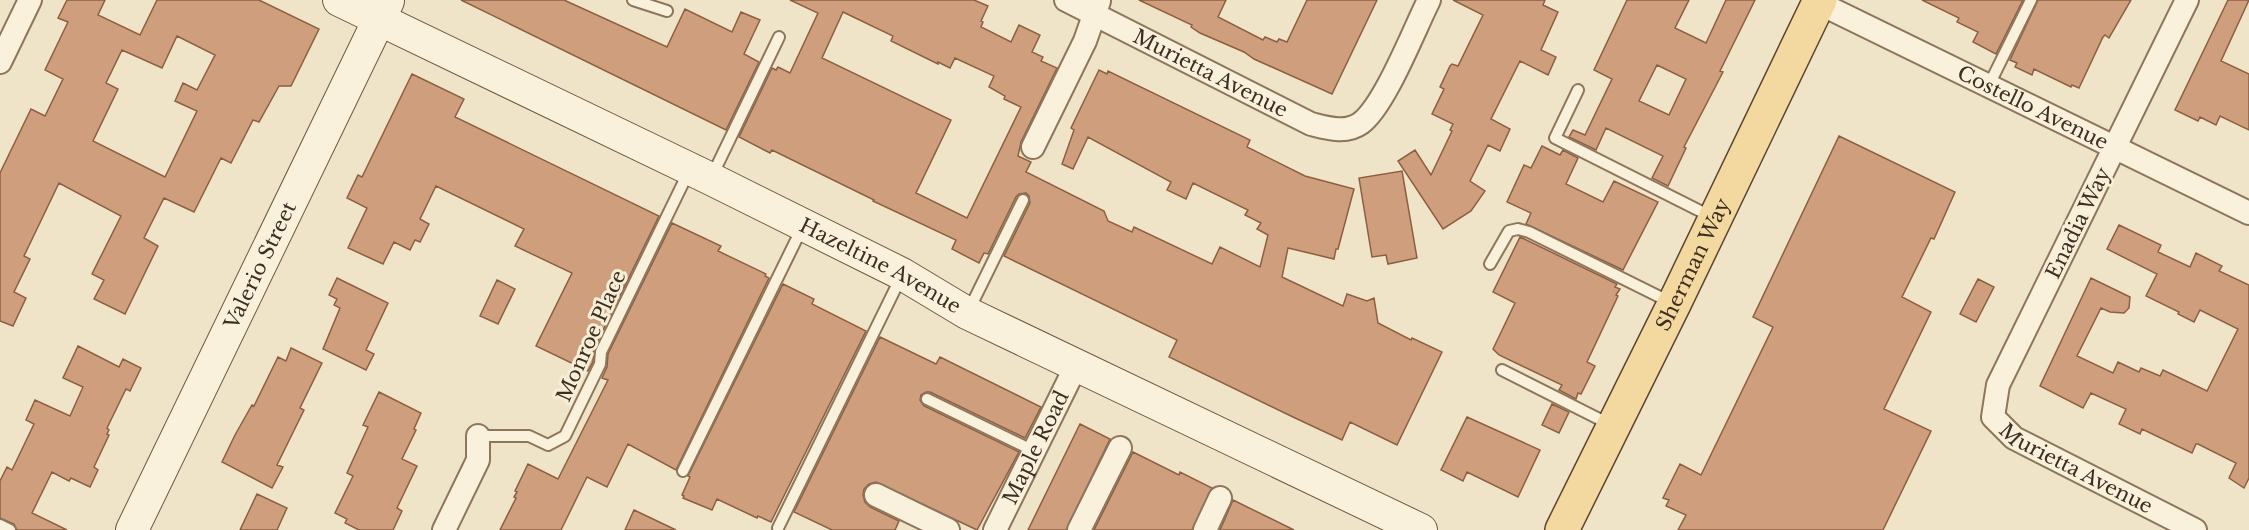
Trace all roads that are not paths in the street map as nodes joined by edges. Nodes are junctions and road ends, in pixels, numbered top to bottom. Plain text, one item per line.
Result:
1 (30, 0) edge
2 (339, 0) edge
3 (633, 0) edge
4 (1066, 0) edge
5 (1429, 0) edge
6 (2031, 0) edge
7 (2187, 0) edge
8 (1820, 1) edge
9 (1097, 7) edge
10 (383, 9) edge
11 (667, 11) dead end
12 (779, 38) dead end
13 (0, 62) edge
14 (1989, 86) junction
15 (1578, 90) dead end
16 (1033, 147) dead end
17 (2116, 147) junction
18 (700, 174) junction
19 (1023, 200) dead end
20 (2249, 213) edge
21 (1715, 219) junction
22 (803, 225) junction
23 (1491, 264) dead end
24 (902, 274) junction
25 (1674, 304) junction
26 (968, 313) junction
27 (1076, 366) junction
28 (1502, 370) dead end
29 (927, 399) dead end
30 (1993, 417) joint
31 (1614, 426) junction
32 (478, 436) joint
33 (1120, 448) dead end
34 (1034, 451) junction
35 (683, 471) dead end
36 (876, 495) dead end
37 (1220, 498) dead end
38 (913, 522) edge
39 (0, 525) edge
40 (778, 528) dead end
41 (10, 530) edge
42 (132, 530) edge
43 (444, 530) edge
44 (948, 530) edge
45 (995, 530) edge
46 (1079, 530) edge
47 (1204, 530) edge
48 (1421, 530) edge
49 (1562, 530) edge
50 (2195, 530) edge

1 - 13 street
2 - 10 street, Hazeltine Avenue
3 - 11 lane
4 - 9 street, Murietta Avenue
5 - 9 street, Murietta Avenue
6 - 14 lane
7 - 17 street, Enadia Way
8 - 14 street, Costello Avenue
8 - 21 main road, Sherman Way
9 - 16 street
10 - 18 street, Hazeltine Avenue
10 - 42 street, Valerio Street
12 - 18 lane
14 - 17 street, Costello Avenue
15 - 21 lane
17 - 20 street, Costello Avenue
17 - 30 street, Enadia Way
18 - 22 street, Hazeltine Avenue
18 - 32 lane, Monroe Place
19 - 26 lane
21 - 25 main road, Sherman Way
22 - 24 street, Hazeltine Avenue
22 - 35 lane
23 - 25 lane
24 - 26 street, Hazeltine Avenue
24 - 40 lane
25 - 31 main road, Sherman Way
26 - 27 street, Hazeltine Avenue
27 - 34 street, Maple Road
27 - 48 street, Hazeltine Avenue
28 - 31 lane
29 - 34 lane
30 - 50 street, Murietta Avenue
31 - 49 main road, Sherman Way
32 - 43 street
33 - 46 street
34 - 45 street, Maple Road
36 - 38 street
37 - 47 street
38 - 44 street
39 - 41 lane

